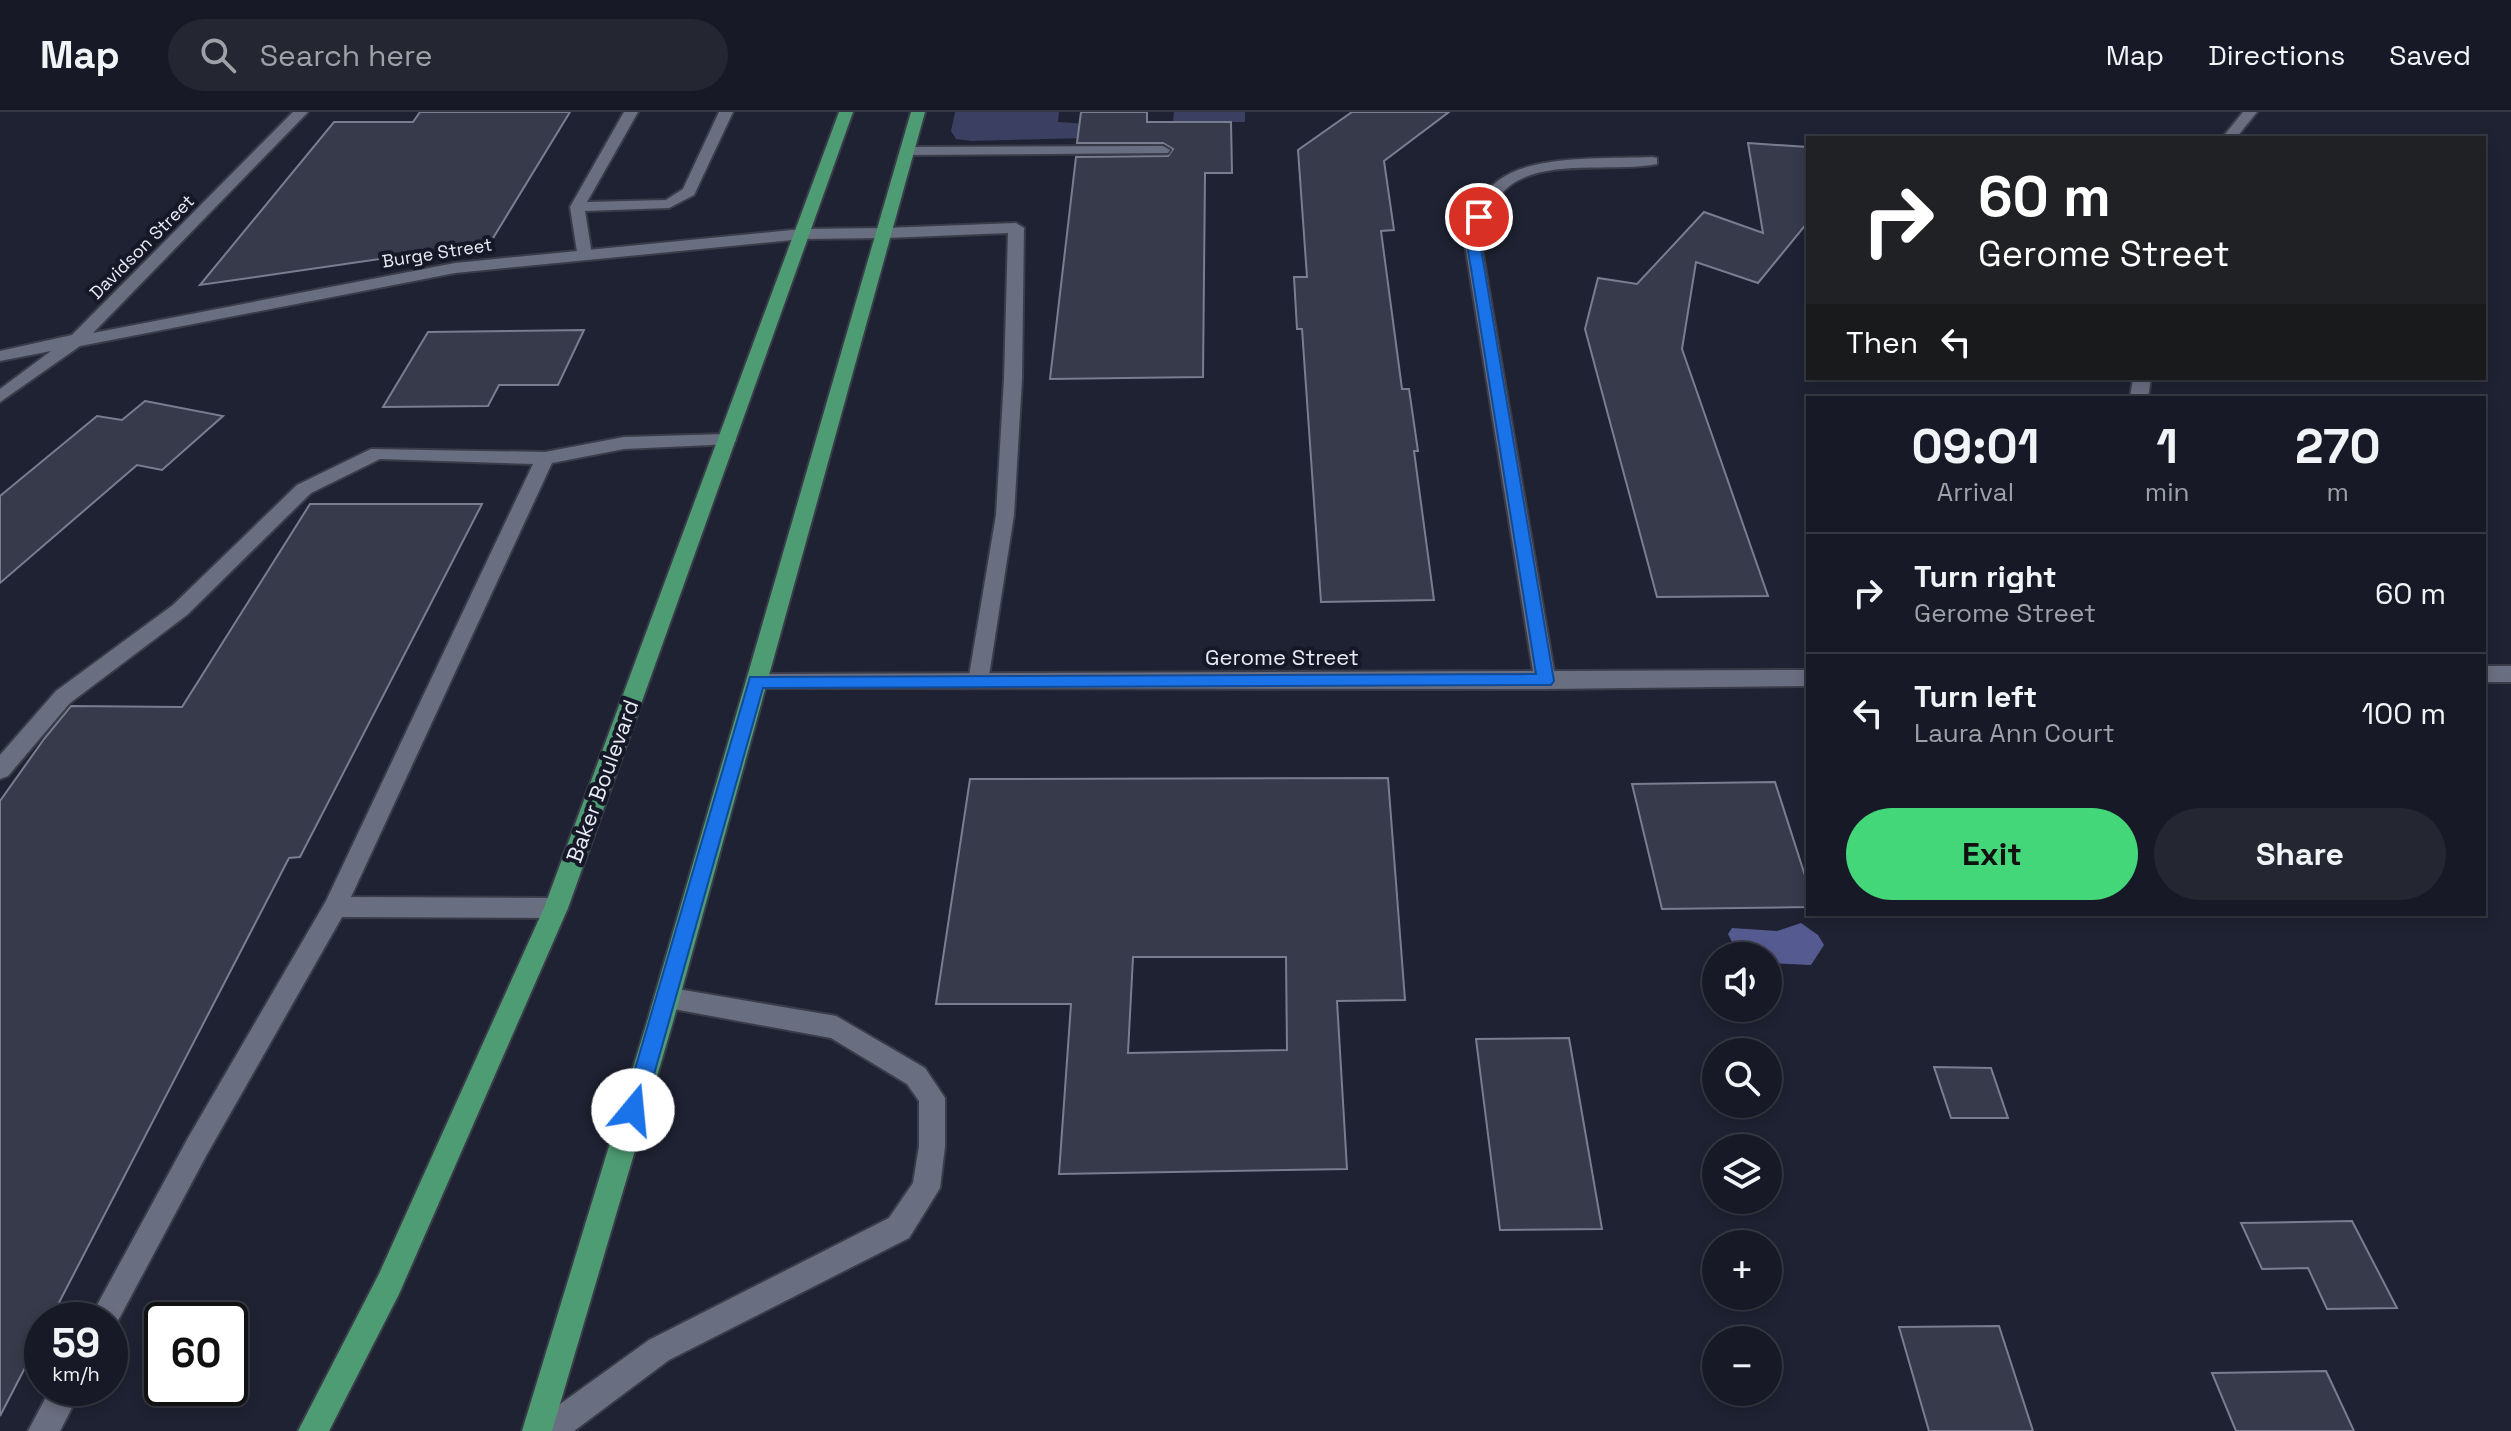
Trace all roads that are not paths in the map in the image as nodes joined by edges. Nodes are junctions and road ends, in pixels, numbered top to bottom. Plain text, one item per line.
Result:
1 (301, 112) edge
2 (631, 112) edge
3 (726, 112) edge
4 (846, 112) edge
5 (918, 112) edge
6 (2246, 113) edge
7 (2230, 136) edge
8 (1163, 150) dead end
9 (907, 151) junction
10 (1652, 161) dead end
11 (577, 207) junction
12 (886, 233) junction
13 (802, 234) junction
14 (584, 255) junction
15 (78, 339) junction
16 (0, 356) edge
17 (0, 397) edge
18 (727, 440) junction
19 (545, 458) junction
20 (2486, 674) edge
21 (2511, 674) edge
22 (1806, 678) edge
23 (1545, 681) junction
24 (756, 682) junction
25 (978, 682) junction
26 (0, 770) edge
27 (335, 907) junction
28 (556, 908) junction
29 (666, 998) junction
30 (113, 1302) edge
31 (57, 1406) edge
32 (43, 1431) edge
33 (313, 1431) edge
34 (537, 1431) edge
35 (549, 1431) edge

1 - 15 street, Davidson Street
2 - 11 street
3 - 11 street
4 - 13 main road, Baker Boulevard
5 - 9 main road
6 - 7 street
8 - 9 street
9 - 12 main road
10 - 23 street
11 - 14 street
12 - 13 street, Burge Street
12 - 24 main road
12 - 25 street, Burge Street
13 - 14 street, Burge Street
13 - 18 main road, Baker Boulevard
14 - 15 street, Burge Street
15 - 16 street, Burge Street
15 - 17 street, Davidson Street
18 - 19 street
18 - 28 main road, Baker Boulevard
19 - 26 street
19 - 27 street
20 - 21 street
22 - 23 street, Gerome Street
23 - 25 street, Gerome Street
24 - 25 street, Gerome Street
24 - 29 main road
27 - 28 street
27 - 30 street
28 - 33 main road, Baker Boulevard
29 - 34 main road
29 - 35 street
31 - 32 street

